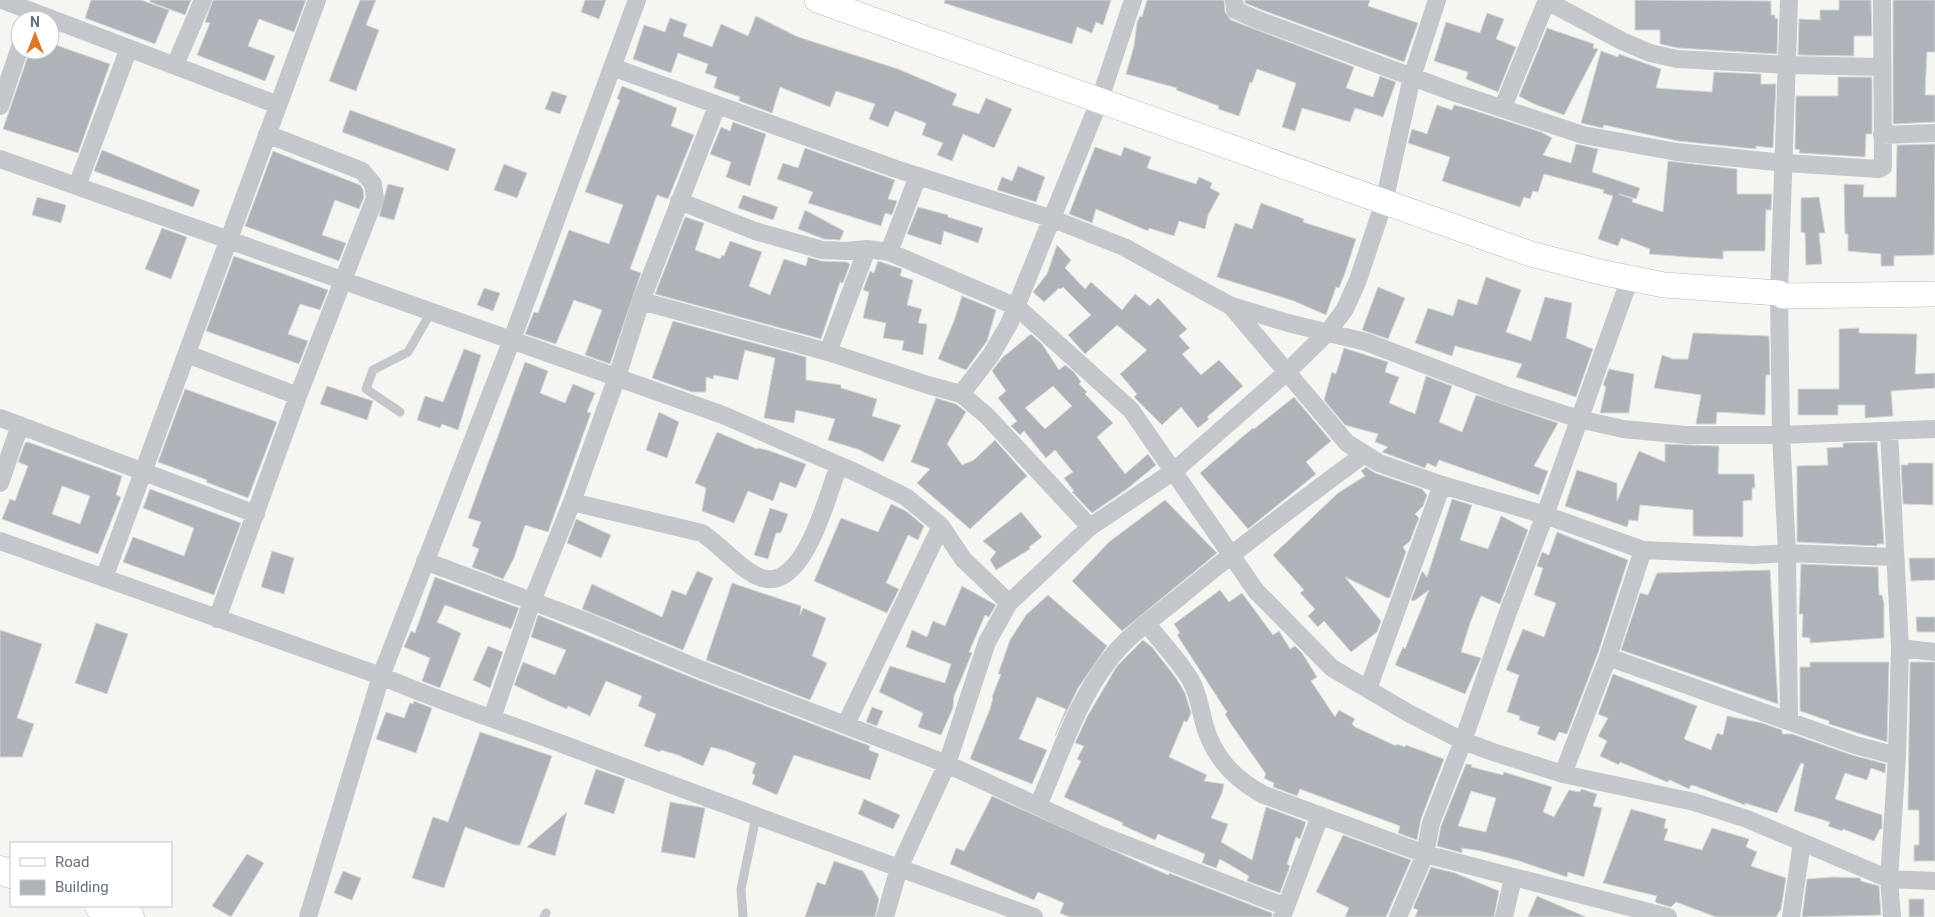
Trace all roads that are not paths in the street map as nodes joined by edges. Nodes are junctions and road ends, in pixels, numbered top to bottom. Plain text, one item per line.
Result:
1 (2, 0) edge
2 (202, 0) edge
3 (317, 0) edge
4 (637, 0) edge
5 (817, 0) edge
6 (1133, 0) edge
7 (1234, 0) edge
8 (1437, 0) edge
9 (1789, 0) edge
10 (1882, 0) edge
11 (1547, 1) edge
12 (20, 10) edge
13 (60, 25) edge
14 (129, 48) junction
15 (16, 60) edge
16 (175, 65) junction
17 (1788, 65) junction
18 (612, 67) junction
19 (1881, 67) junction
20 (1412, 77) junction
21 (1100, 102) junction
22 (278, 105) junction
23 (0, 106) edge
24 (717, 106) junction
25 (1503, 108) junction
26 (1935, 133) edge
27 (267, 134) junction
28 (1882, 135) junction
29 (0, 160) edge
30 (1785, 163) junction
31 (918, 176) junction
32 (77, 186) junction
33 (679, 201) junction
34 (1384, 202) junction
35 (1053, 219) junction
36 (228, 238) junction
37 (867, 249) junction
38 (889, 252) junction
39 (1630, 278) junction
40 (344, 280) junction
41 (1779, 293) junction
42 (1935, 294) edge
43 (641, 301) junction
44 (1229, 305) junction
45 (1016, 306) junction
46 (431, 312) junction
47 (1328, 332) junction
48 (511, 342) junction
49 (828, 352) junction
50 (186, 354) junction
51 (1287, 372) junction
52 (617, 377) junction
53 (961, 394) junction
54 (298, 396) junction
55 (400, 412) dead end
56 (0, 418) edge
57 (1579, 419) junction
58 (20, 425) junction
59 (1935, 430) edge
60 (1889, 431) junction
61 (1781, 435) junction
62 (1363, 455) junction
63 (838, 467) junction
64 (144, 471) junction
65 (1174, 471) junction
66 (0, 483) edge
67 (1442, 485) junction
68 (572, 502) junction
69 (256, 514) junction
70 (1545, 515) junction
71 (941, 526) junction
72 (1090, 528) junction
73 (0, 541) edge
74 (1643, 550) junction
75 (1787, 552) junction
76 (1232, 554) junction
77 (1895, 556) junction
78 (425, 562) junction
79 (104, 578) junction
80 (532, 601) junction
81 (1009, 604) junction
82 (217, 619) junction
83 (1147, 624) junction
84 (1900, 648) junction
85 (1935, 652) edge
86 (1608, 656) junction
87 (381, 676) junction
88 (1368, 689) junction
89 (492, 718) junction
90 (1789, 721) junction
91 (846, 724) junction
92 (1463, 741) junction
93 (1897, 756) junction
94 (947, 764) junction
95 (1563, 774) junction
96 (1038, 806) junction
97 (1320, 816) junction
98 (756, 817) junction
99 (1802, 842) junction
100 (1425, 854) junction
101 (899, 868) junction
102 (1513, 878) junction
103 (1889, 879) junction
104 (1935, 881) edge
105 (102, 907) edge
106 (1284, 912) edge
107 (130, 917) edge
108 (308, 917) edge
109 (743, 917) edge
110 (884, 917) edge
111 (1034, 917) edge
112 (1398, 917) edge
113 (1504, 917) edge
114 (1668, 917) edge
115 (1791, 917) edge
116 (1892, 917) edge

1 - 12 street
2 - 16 street
3 - 22 street
4 - 18 street
5 - 21 street
6 - 21 street
7 - 20 street
8 - 20 street
9 - 17 street
10 - 19 street
11 - 17 street
11 - 25 street
13 - 14 street
14 - 16 street
14 - 32 street
15 - 23 street
16 - 22 street
17 - 19 street
17 - 30 street
18 - 24 street
18 - 48 street
19 - 28 street
20 - 25 street
20 - 34 street
21 - 34 street
21 - 35 street
22 - 27 street
24 - 31 street
24 - 33 street
25 - 30 street
26 - 28 street
27 - 36 street
27 - 40 street
28 - 30 street
29 - 32 street
30 - 41 street
31 - 35 street
31 - 38 street
32 - 36 street
33 - 37 street
33 - 43 street
34 - 39 street
34 - 47 street
35 - 44 street
35 - 45 street
36 - 40 street
36 - 50 street
37 - 38 street
37 - 49 street
38 - 45 street
39 - 41 street
39 - 57 street
40 - 46 street
40 - 54 street
41 - 42 street
41 - 61 street
43 - 49 street
43 - 52 street
44 - 47 street
44 - 51 street
45 - 53 street
45 - 65 street
46 - 48 street
46 - 55 lane
47 - 51 street
47 - 57 street
48 - 52 street
48 - 78 street
49 - 53 street
50 - 54 street
50 - 64 street
51 - 62 street
51 - 65 street
52 - 63 street
52 - 68 street
53 - 72 street
54 - 69 street
56 - 58 street
57 - 61 street
57 - 70 street
58 - 64 street
58 - 66 street
59 - 60 street
60 - 61 street
60 - 77 street
61 - 75 street
62 - 67 street
62 - 76 street
63 - 68 street
63 - 71 street
64 - 69 street
64 - 79 street
65 - 72 street
65 - 76 street
67 - 70 street
67 - 88 street
68 - 80 street
69 - 82 street
70 - 74 street
70 - 92 street
71 - 81 street
71 - 91 street
72 - 81 street
73 - 79 street
74 - 75 street
74 - 86 street
75 - 77 street
75 - 90 street
76 - 83 street
76 - 88 street
77 - 84 street
78 - 80 street
78 - 87 street
79 - 82 street
80 - 89 street
80 - 91 street
81 - 94 street
82 - 87 street
83 - 96 street
83 - 97 street
84 - 85 street
84 - 93 street
86 - 90 street
86 - 95 street
87 - 89 street
87 - 108 street
88 - 92 street
89 - 98 street
90 - 93 street
91 - 94 street
92 - 95 street
92 - 100 street
93 - 103 street
94 - 96 street
94 - 101 street
95 - 99 street
96 - 106 street
97 - 100 street
97 - 106 street
98 - 101 street
98 - 109 lane
99 - 103 street
99 - 115 street
100 - 102 street
100 - 112 street
101 - 110 street
101 - 111 street
102 - 113 street
102 - 114 street
103 - 104 street
103 - 116 street
105 - 107 main road

